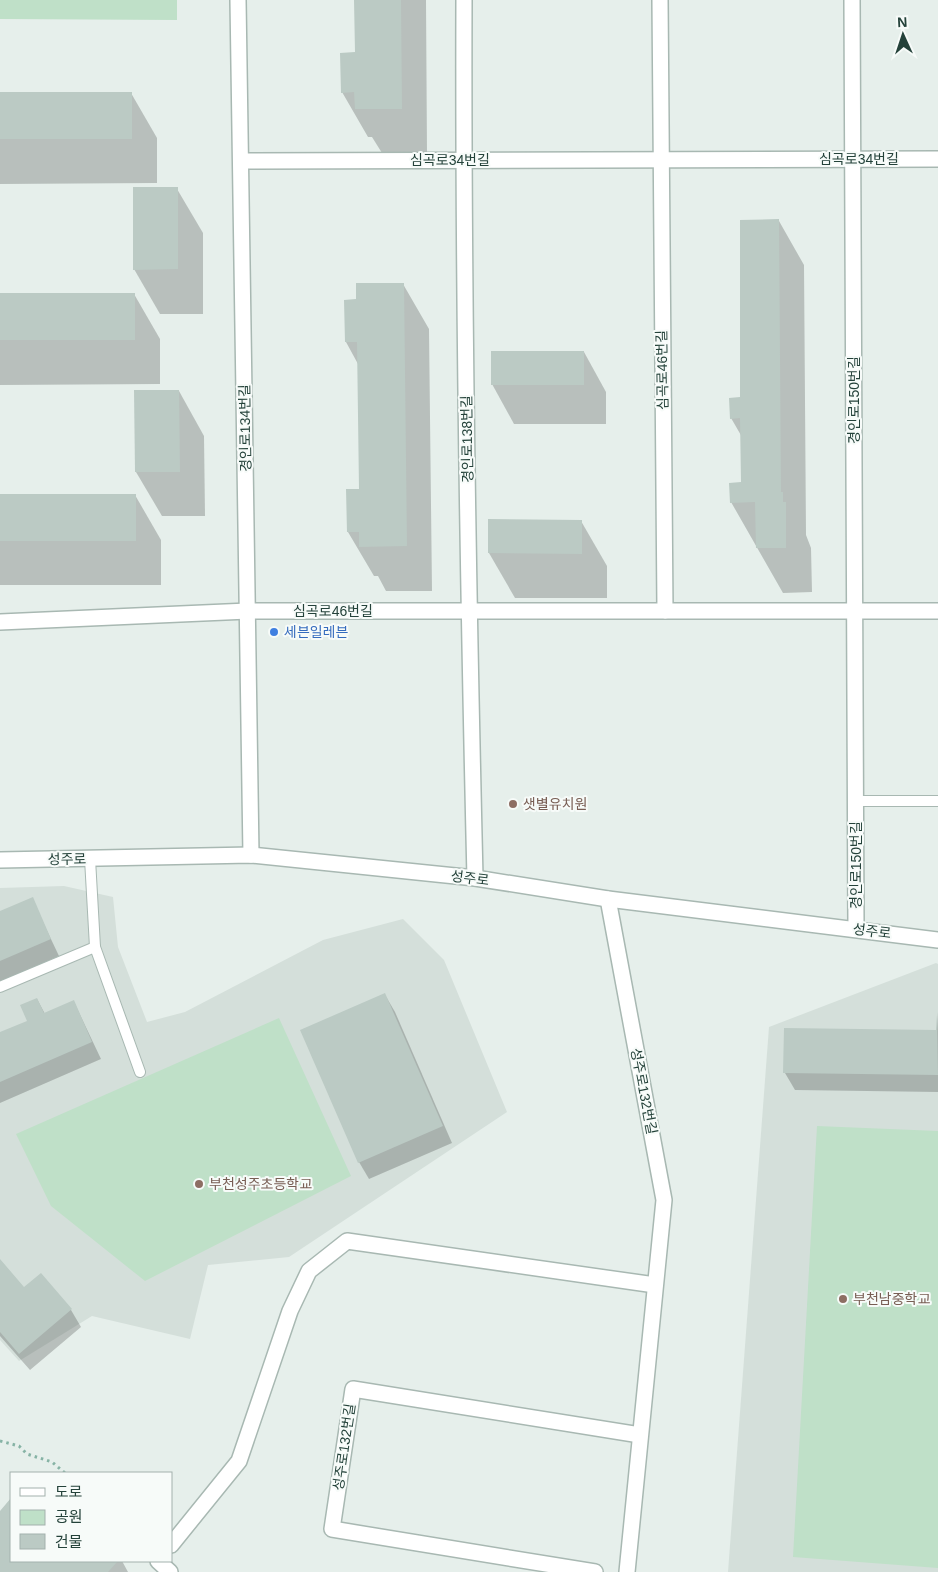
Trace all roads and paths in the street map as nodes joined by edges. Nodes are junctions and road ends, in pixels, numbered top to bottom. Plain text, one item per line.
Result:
1 (238, 0) edge
2 (464, 0) edge
3 (660, 0) edge
4 (852, 0) edge
5 (853, 159) junction
6 (938, 159) edge
7 (241, 160) junction
8 (464, 160) junction
9 (660, 160) junction
10 (248, 611) junction
11 (469, 611) junction
12 (665, 611) junction
13 (938, 611) edge
14 (855, 612) junction
15 (0, 622) edge
16 (856, 801) junction
17 (938, 801) edge
18 (251, 855) junction
19 (90, 858) junction
20 (0, 860) edge
21 (475, 878) junction
22 (608, 898) junction
23 (856, 930) junction
24 (938, 940) edge
25 (95, 946) junction
26 (0, 987) edge
27 (140, 1072) dead end
28 (656, 1285) junction
29 (640, 1435) junction
30 (0, 1441) edge
31 (64, 1472) edge
32 (172, 1544) edge
33 (159, 1562) edge
34 (170, 1572) edge
35 (595, 1572) edge
36 (627, 1572) edge

1 - 7 street, 경인로134번길
2 - 8 street, 경인로138번길
3 - 9 street
4 - 5 street, 경인로150번길
5 - 6 street, 심곡로34번길
5 - 9 street, 심곡로34번길
5 - 14 street, 경인로150번길
7 - 8 street, 심곡로34번길
7 - 10 street, 경인로134번길
8 - 9 street, 심곡로34번길
8 - 11 street, 경인로138번길
9 - 12 street, 심곡로46번길
10 - 11 street, 심곡로46번길
10 - 15 street, 심곡로46번길
10 - 18 street, 경인로134번길
11 - 12 street, 심곡로46번길
11 - 21 street, 경인로138번길
12 - 14 street, 심곡로46번길
13 - 14 street, 심곡로46번길
14 - 16 street, 경인로150번길
16 - 17 lane, 경인로150번길
16 - 23 street, 경인로150번길
18 - 19 street, 성주로
18 - 21 street, 성주로
19 - 20 street, 성주로
19 - 25 lane
21 - 22 street, 성주로
22 - 23 street, 성주로
22 - 28 street, 성주로132번길
23 - 24 street, 성주로
25 - 26 lane
25 - 27 lane
28 - 29 street, 성주로132번길
28 - 32 street
29 - 35 street, 성주로132번길
29 - 36 street, 성주로132번길
30 - 31 path
33 - 34 street

